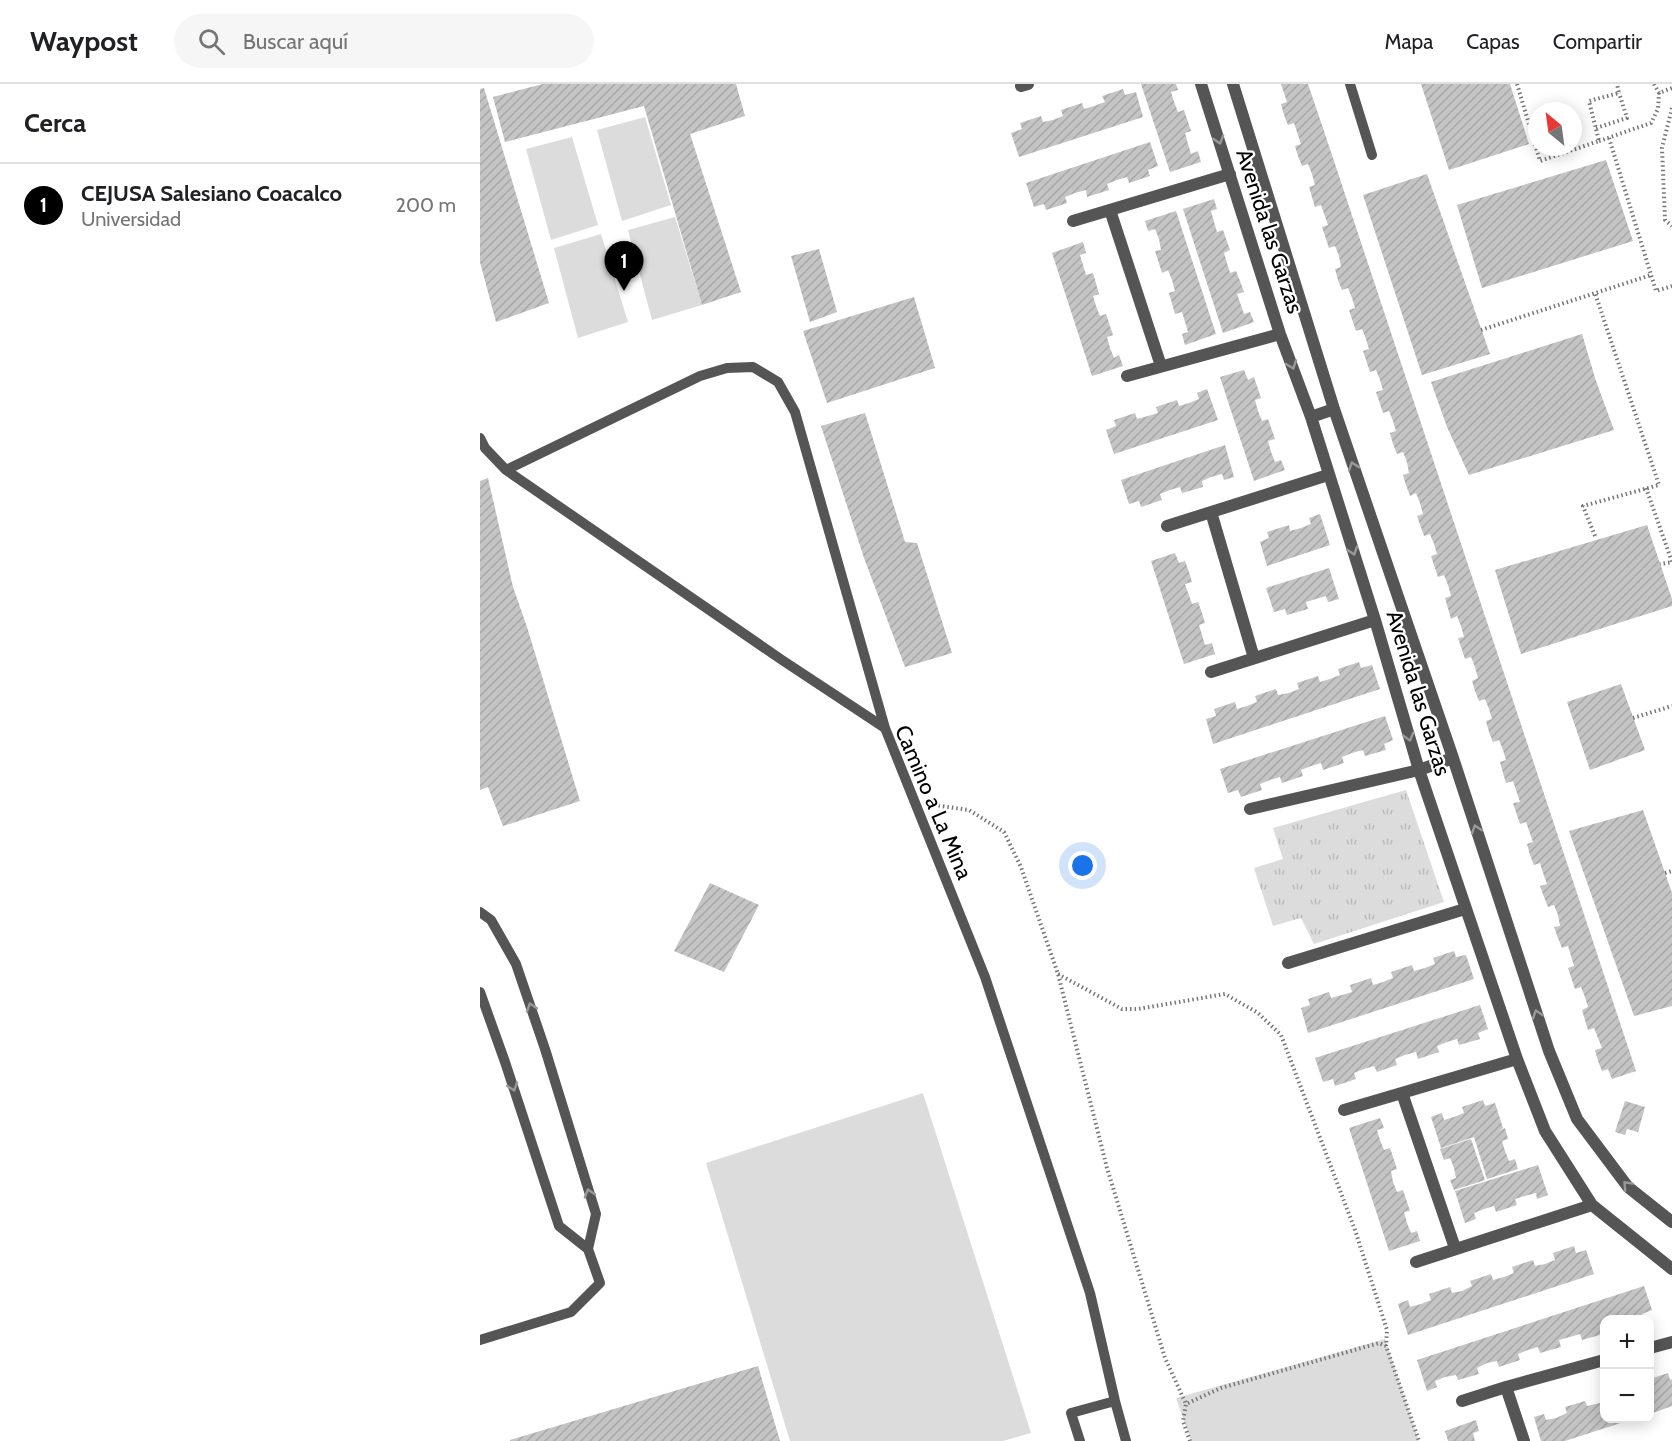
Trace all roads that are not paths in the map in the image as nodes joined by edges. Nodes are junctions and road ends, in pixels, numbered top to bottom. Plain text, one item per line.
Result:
1 (1201, 84) edge
2 (1233, 84) edge
3 (1350, 84) edge
4 (1372, 155) dead end
5 (1230, 174) junction
6 (1110, 210) junction
7 (1073, 221) dead end
8 (1280, 334) junction
9 (1161, 366) junction
10 (1126, 376) dead end
11 (1334, 409) junction
12 (1311, 417) junction
13 (480, 438) edge
14 (506, 470) junction
15 (1328, 475) junction
16 (1211, 512) junction
17 (1167, 526) dead end
18 (1375, 620) junction
19 (1254, 658) junction
20 (1211, 672) dead end
21 (885, 728) junction
22 (1453, 758) junction
23 (1419, 771) junction
24 (1251, 809) dead end
25 (1465, 909) junction
26 (480, 912) edge
27 (1288, 963) dead end
28 (480, 992) edge
29 (1517, 1059) junction
30 (1402, 1093) junction
31 (1344, 1110) dead end
32 (1592, 1205) junction
33 (1672, 1222) edge
34 (1455, 1248) junction
35 (588, 1250) junction
36 (1416, 1262) dead end
37 (1672, 1269) edge
38 (480, 1340) edge
39 (1672, 1342) edge
40 (1654, 1347) edge
41 (1600, 1361) edge
42 (1506, 1387) junction
43 (1115, 1401) junction
44 (1462, 1401) dead end
45 (1080, 1441) edge
46 (1126, 1441) edge
47 (1524, 1441) edge

1 -> 5 street, Avenida las Garzas
2 - 11 street, Avenida las Garzas
3 - 4 lane
5 - 6 street
5 - 8 street, Avenida las Garzas
6 - 7 street
6 - 9 street
8 - 9 street
8 -> 12 street, Avenida las Garzas
9 - 10 street
11 - 12 street
22 -> 11 street, Avenida las Garzas
12 - 15 street, Avenida las Garzas
13 - 14 lane, Camino a La Mina
14 - 21 lane, Camino a La Mina
14 - 21 lane
15 - 16 street
15 -> 18 street, Avenida las Garzas
16 - 17 street
16 - 19 street
18 - 19 street
18 -> 23 street, Avenida las Garzas
19 - 20 street
21 - 43 lane, Camino a La Mina
22 - 23 street
33 -> 22 street, Avenida las Garzas
23 - 24 street
23 - 25 street, Avenida las Garzas
25 - 27 street
25 - 29 street, Avenida las Garzas
35 -> 26 lane
28 -> 35 lane
29 - 30 street
29 - 32 street, Avenida las Garzas
30 - 31 street
30 - 34 street
32 - 34 street
32 - 37 street, Avenida las Garzas
34 - 36 street
35 - 38 lane
39 - 40 street
41 - 42 street
42 - 44 street
42 - 47 street
43 - 45 lane
43 - 46 lane, Camino a La Mina

